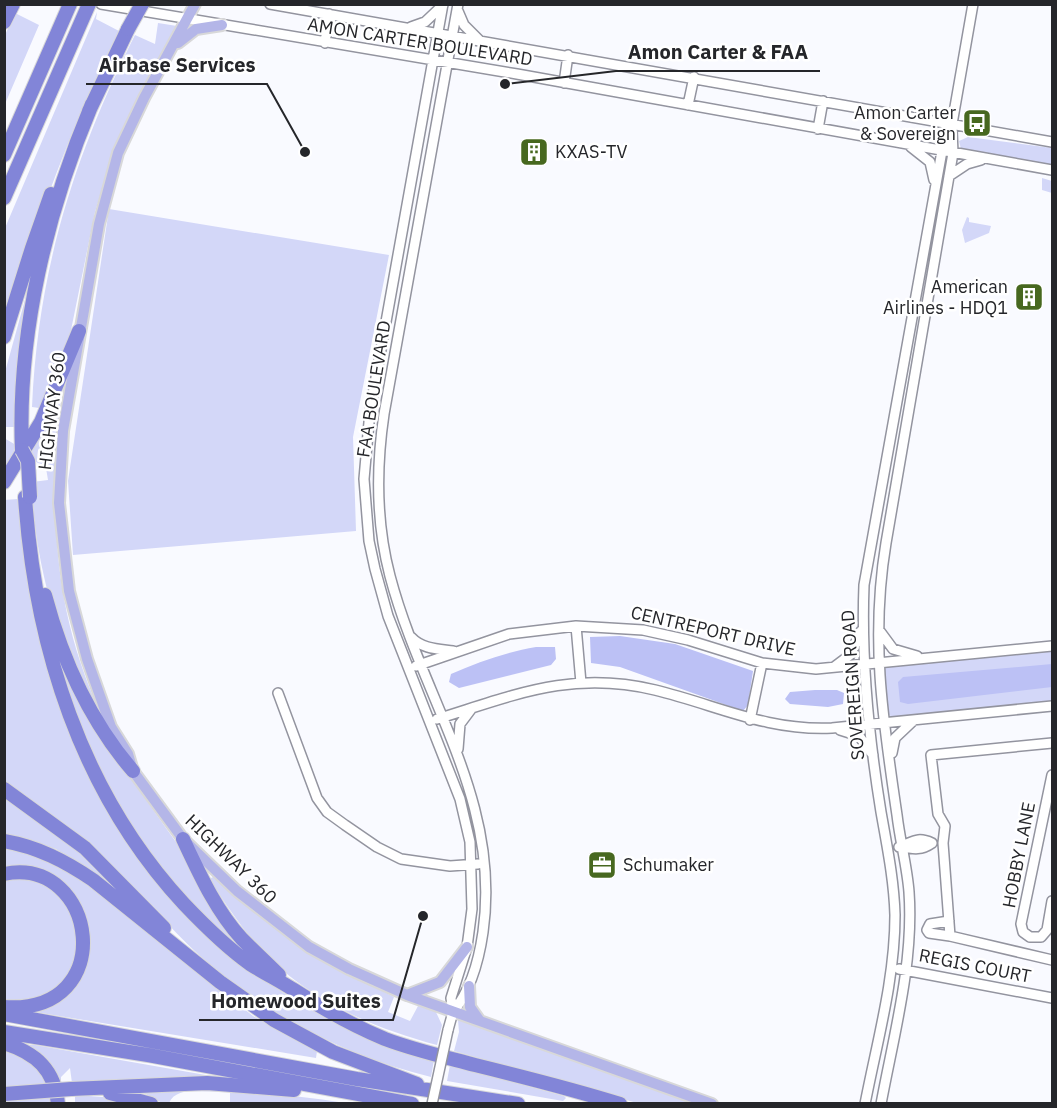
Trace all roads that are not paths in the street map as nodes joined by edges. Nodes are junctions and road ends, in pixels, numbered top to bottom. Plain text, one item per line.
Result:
1 (61, 4) edge
2 (70, 4) edge
3 (79, 4) edge
4 (89, 4) edge
5 (142, 4) edge
6 (195, 4) edge
7 (270, 4) edge
8 (973, 4) edge
9 (101, 5) edge
10 (443, 5) edge
11 (458, 5) edge
12 (13, 6) edge
13 (329, 15) junction
14 (187, 19) junction
15 (4, 22) edge
16 (222, 25) junction
17 (408, 27) junction
18 (438, 33) junction
19 (453, 36) junction
20 (479, 40) junction
21 (325, 43) junction
22 (169, 52) junction
23 (568, 55) junction
24 (433, 61) junction
25 (447, 63) junction
26 (694, 77) junction
27 (564, 83) junction
28 (823, 101) junction
29 (92, 104) junction
30 (688, 105) junction
31 (952, 124) junction
32 (818, 129) junction
33 (4, 136) edge
34 (1053, 142) edge
35 (903, 144) junction
36 (942, 151) junction
37 (953, 153) junction
38 (4, 155) edge
39 (991, 159) junction
40 (1053, 170) edge
41 (949, 176) junction
42 (4, 177) edge
43 (4, 198) edge
44 (932, 204) junction
45 (399, 258) junction
46 (411, 260) junction
47 (79, 331) junction
48 (4, 337) edge
49 (4, 482) edge
50 (27, 497) junction
51 (379, 510) junction
52 (366, 512) junction
53 (576, 626) junction
54 (878, 626) junction
55 (863, 627) junction
56 (410, 635) junction
57 (1053, 646) edge
58 (456, 651) junction
59 (931, 658) junction
60 (762, 663) junction
61 (421, 664) junction
62 (878, 664) junction
63 (866, 665) junction
64 (832, 668) junction
65 (408, 669) junction
66 (581, 683) junction
67 (278, 693) dead end
68 (474, 705) junction
69 (1053, 706) edge
70 (443, 717) junction
71 (750, 720) junction
72 (916, 720) junction
73 (429, 721) junction
74 (885, 723) junction
75 (871, 724) junction
76 (832, 728) junction
77 (1053, 743) edge
78 (458, 755) junction
79 (875, 762) junction
80 (133, 771) junction
81 (1053, 775) edge
82 (892, 780) junction
83 (4, 789) edge
84 (183, 839) junction
85 (4, 841) edge
86 (902, 846) junction
87 (889, 849) junction
88 (472, 864) junction
89 (486, 864) junction
90 (4, 874) edge
91 (1053, 900) edge
92 (949, 921) junction
93 (950, 936) junction
94 (1032, 937) junction
95 (467, 947) junction
96 (1029, 955) junction
97 (1053, 960) edge
98 (194, 961) junction
99 (891, 968) junction
100 (905, 969) junction
101 (469, 986) junction
102 (295, 991) junction
103 (407, 995) junction
104 (1053, 998) edge
105 (4, 1006) edge
106 (453, 1012) junction
107 (4, 1014) edge
108 (481, 1022) junction
109 (4, 1032) edge
110 (4, 1043) edge
111 (88, 1088) junction
112 (346, 1091) junction
113 (4, 1094) edge
114 (429, 1097) edge
115 (58, 1104) edge
116 (151, 1104) edge
117 (412, 1104) edge
118 (518, 1104) edge
119 (620, 1104) edge
120 (712, 1104) edge
121 (865, 1104) edge
122 (881, 1104) edge

1 - 33 highway
2 - 38 highway
3 - 42 highway
4 - 43 highway
5 - 29 highway, bridge
6 - 14 main road, HIGHWAY 360
7 - 13 street, AMON CARTER BOULEVARD
8 - 31 street, SOVEREIGN ROAD
9 - 14 street, AMON CARTER BOULEVARD
10 - 17 street
10 - 18 street, FAA BOULEVARD
11 - 19 street, FAA BOULEVARD
11 - 20 street
12 - 15 highway
13 - 17 street, AMON CARTER BOULEVARD
13 - 21 street
14 - 16 street, AMON CARTER BOULEVARD
14 - 22 main road, HIGHWAY 360
16 - 21 street, AMON CARTER BOULEVARD
16 - 22 main road
17 - 18 street, AMON CARTER BOULEVARD
18 - 19 street, AMON CARTER BOULEVARD
18 - 24 street, FAA BOULEVARD
19 - 20 street, AMON CARTER BOULEVARD
19 - 25 street, FAA BOULEVARD
20 - 23 street, AMON CARTER BOULEVARD
21 - 24 street, AMON CARTER BOULEVARD
22 - 47 main road, HIGHWAY 360
23 - 26 street, AMON CARTER BOULEVARD
23 - 27 street
24 - 25 street, AMON CARTER BOULEVARD
24 - 45 street, FAA BOULEVARD
25 - 27 street, AMON CARTER BOULEVARD
25 - 46 street, FAA BOULEVARD
26 - 28 street, AMON CARTER BOULEVARD
26 - 30 street
27 - 30 street, AMON CARTER BOULEVARD
28 - 31 street, AMON CARTER BOULEVARD
28 - 32 street
29 - 48 highway
29 - 50 highway
30 - 32 street, AMON CARTER BOULEVARD
31 - 34 street, AMON CARTER BOULEVARD
31 - 36 street, SOVEREIGN ROAD
31 - 37 street, SOVEREIGN ROAD
32 - 35 street, AMON CARTER BOULEVARD
35 - 36 street, AMON CARTER BOULEVARD
35 - 44 street
36 - 37 street, AMON CARTER BOULEVARD
36 - 44 street, SOVEREIGN ROAD
37 - 39 street, AMON CARTER BOULEVARD
37 - 41 street, SOVEREIGN ROAD
39 - 40 street, AMON CARTER BOULEVARD
39 - 41 street
41 - 54 street, SOVEREIGN ROAD
44 - 55 street, SOVEREIGN ROAD
45 - 46 street
45 - 52 street, FAA BOULEVARD
46 - 51 street, FAA BOULEVARD
47 - 49 highway
47 - 80 main road, HIGHWAY 360
50 - 80 highway
50 - 102 highway
51 - 52 street
51 - 56 street, FAA BOULEVARD
52 - 65 street, FAA BOULEVARD
53 - 58 street, CENTREPORT DRIVE
53 - 60 street, CENTREPORT DRIVE
53 - 66 street
54 - 59 street
54 - 62 street, SOVEREIGN ROAD
55 - 63 street, SOVEREIGN ROAD
55 - 64 street
56 - 58 street
56 - 61 street, FAA BOULEVARD
57 - 59 street, CENTREPORT DRIVE
58 - 61 street, CENTREPORT DRIVE
59 - 62 street, CENTREPORT DRIVE
60 - 64 street, CENTREPORT DRIVE
60 - 71 street
61 - 65 street, CENTREPORT DRIVE
61 - 70 street, FAA BOULEVARD
62 - 63 street, CENTREPORT DRIVE
62 - 74 street, SOVEREIGN ROAD
63 - 64 street, CENTREPORT DRIVE
63 - 75 street, SOVEREIGN ROAD
65 - 73 street, FAA BOULEVARD
66 - 68 street
66 - 71 street
67 - 88 street
68 - 70 street
68 - 78 street
69 - 72 street
70 - 73 street
70 - 78 street, FAA BOULEVARD
71 - 76 street
72 - 74 street
72 - 82 street
73 - 88 street, FAA BOULEVARD
74 - 75 street
74 - 82 street, SOVEREIGN ROAD
75 - 76 street
75 - 79 street, SOVEREIGN ROAD
76 - 79 street
77 - 92 street
78 - 89 street, FAA BOULEVARD
79 - 87 street, SOVEREIGN ROAD
80 - 84 main road, HIGHWAY 360
81 - 94 street, HOBBY LANE
82 - 86 street, SOVEREIGN ROAD
83 - 98 highway
84 - 102 highway
84 - 103 main road, HIGHWAY 360
85 - 98 highway
86 - 87 street
86 - 100 street, SOVEREIGN ROAD
87 - 99 street, SOVEREIGN ROAD
88 - 89 street
88 - 95 street, FAA BOULEVARD
89 - 101 street, FAA BOULEVARD
90 - 105 highway
91 - 94 street
92 - 93 street
92 - 93 street
93 - 96 street
94 - 96 street, HOBBY LANE
95 - 103 main road
95 - 106 street, FAA BOULEVARD
96 - 97 street
98 - 114 highway
99 - 100 street, REGIS COURT
99 - 121 street, SOVEREIGN ROAD
100 - 104 street, REGIS COURT
100 - 122 street, SOVEREIGN ROAD
101 - 106 street, FAA BOULEVARD
101 - 108 main road
102 - 119 highway
103 - 106 main road, HIGHWAY 360
106 - 108 main road, HIGHWAY 360
106 - 114 street, FAA BOULEVARD, bridge
107 - 114 highway
108 - 120 main road, HIGHWAY 360
109 - 112 highway
110 - 115 highway
111 - 112 highway
111 - 113 highway, bridge
111 - 116 highway
112 - 117 highway
114 - 118 highway

